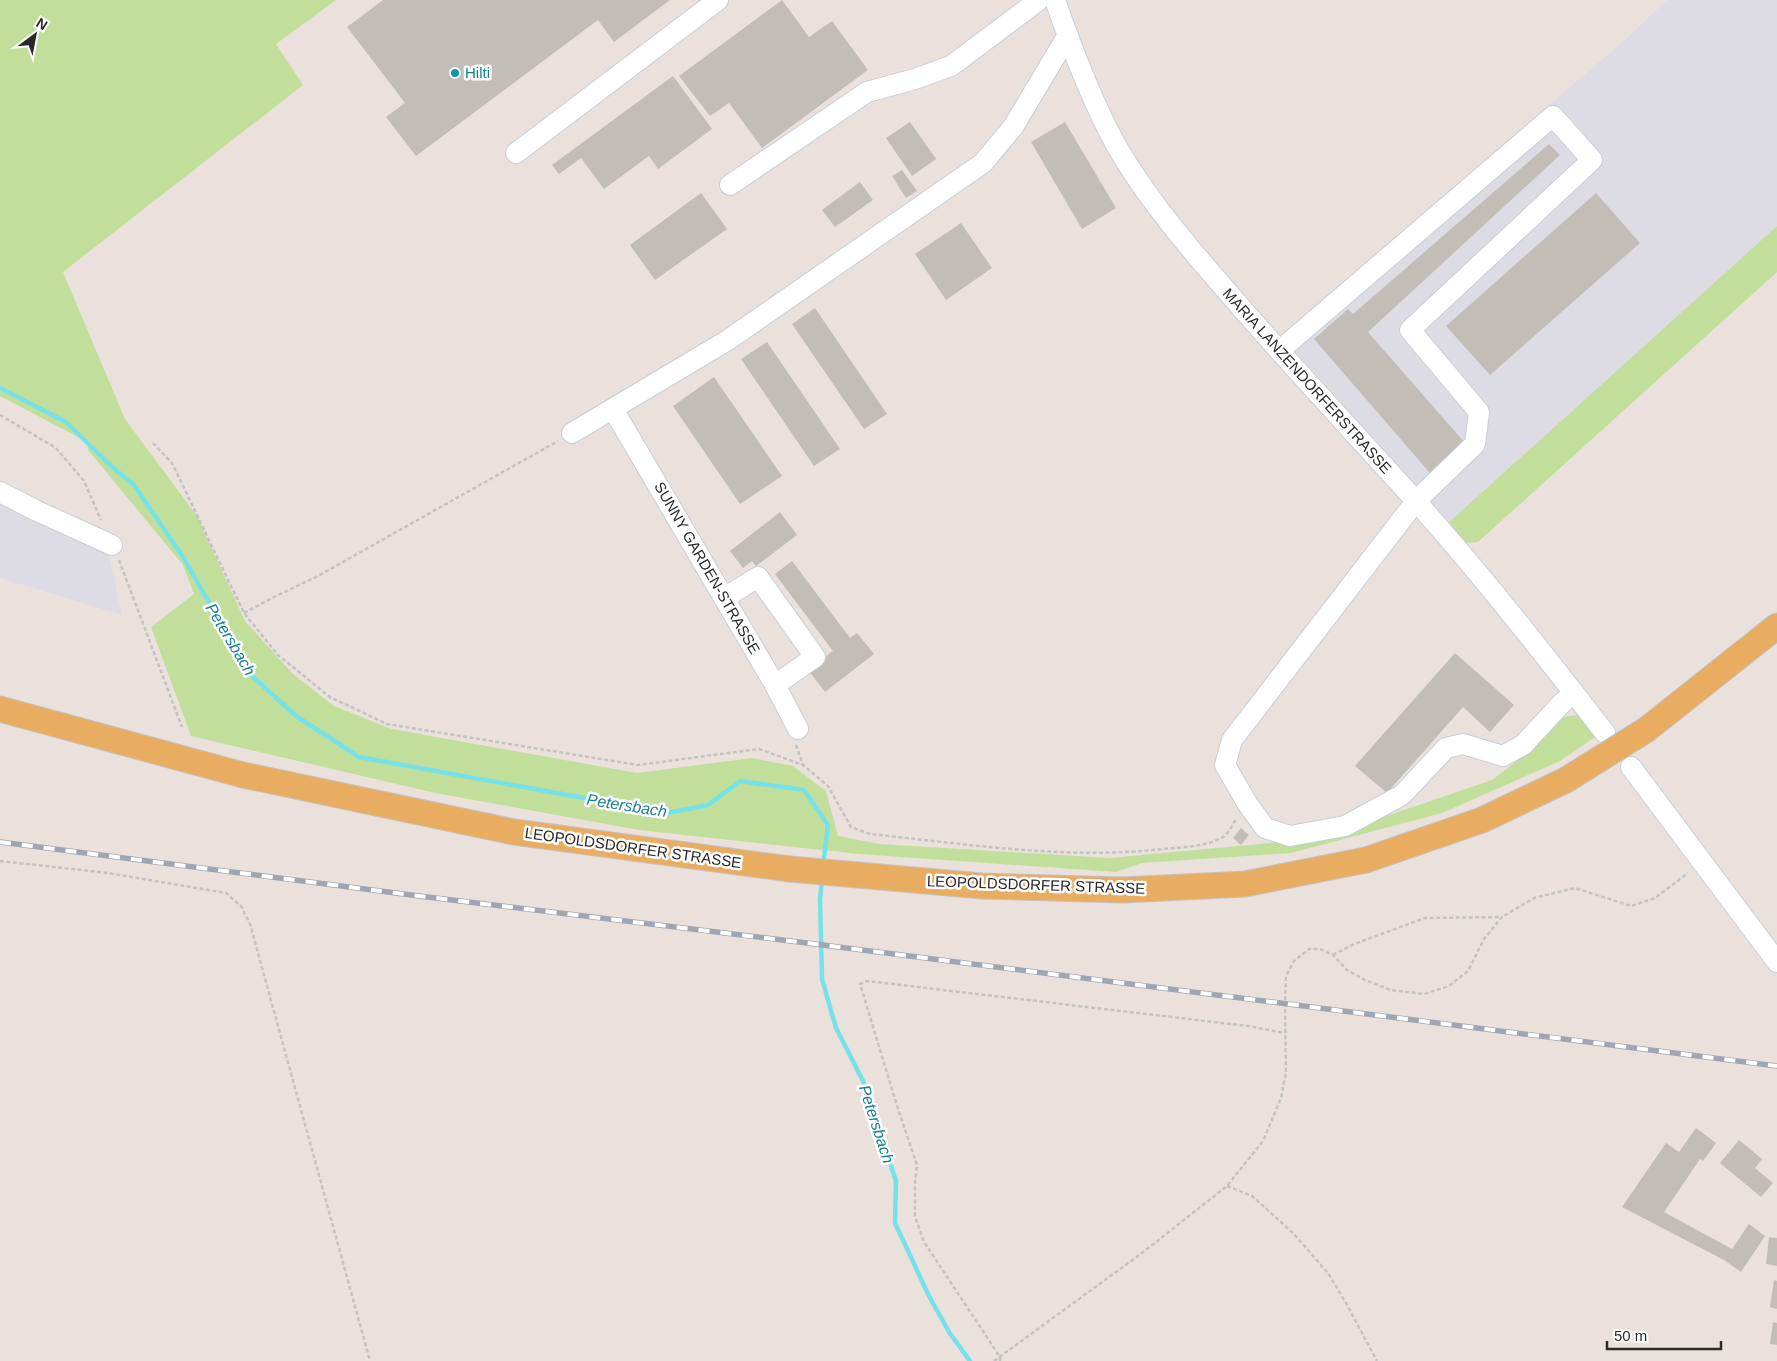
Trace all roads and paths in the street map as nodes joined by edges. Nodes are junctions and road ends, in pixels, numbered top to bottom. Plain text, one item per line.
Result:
1 (718, 0) edge
2 (1039, 0) edge
3 (1055, 0) edge
4 (1068, 35) junction
5 (516, 153) dead end
6 (730, 186) dead end
7 (1279, 351) junction
8 (614, 409) junction
9 (572, 433) joint
10 (153, 443) dead end
11 (0, 492) edge
12 (1416, 501) junction
13 (112, 545) dead end
14 (724, 598) junction
15 (244, 613) junction
16 (1777, 626) edge
17 (775, 685) junction
18 (1574, 693) junction
19 (0, 709) edge
20 (798, 729) dead end
21 (1605, 733) dead end
22 (1631, 767) dead end
23 (1247, 803) junction
24 (0, 862) edge
25 (1703, 862) junction
26 (1502, 917) junction
27 (1333, 955) junction
28 (1777, 962) edge
29 (1286, 1033) junction
30 (1227, 1186) junction
31 (1000, 1359) edge
32 (370, 1361) edge
33 (994, 1361) edge
34 (1377, 1361) edge

1 - 5 street
2 - 6 street
3 - 4 street, MARIA LANZENDORFERSTRASSE
4 - 7 street, MARIA LANZENDORFERSTRASSE
4 - 8 street
7 - 12 street, MARIA LANZENDORFERSTRASSE
7 - 12 street
8 - 9 street
8 - 14 street, SUNNY GARDEN-STRASSE
9 - 15 path
10 - 15 path
11 - 13 street
12 - 18 street, MARIA LANZENDORFERSTRASSE
12 - 23 street
14 - 17 street, SUNNY GARDEN-STRASSE
14 - 17 street
15 - 23 path
16 - 19 main road, LEOPOLDSDORFER STRASSE, bridge
17 - 20 street, SUNNY GARDEN-STRASSE
18 - 21 street, MARIA LANZENDORFERSTRASSE
18 - 23 street
22 - 25 street
24 - 32 path
25 - 26 path
25 - 28 street
26 - 27 path
26 - 27 path
27 - 29 path
29 - 30 path
29 - 31 path
30 - 31 path
30 - 34 path
31 - 33 path

